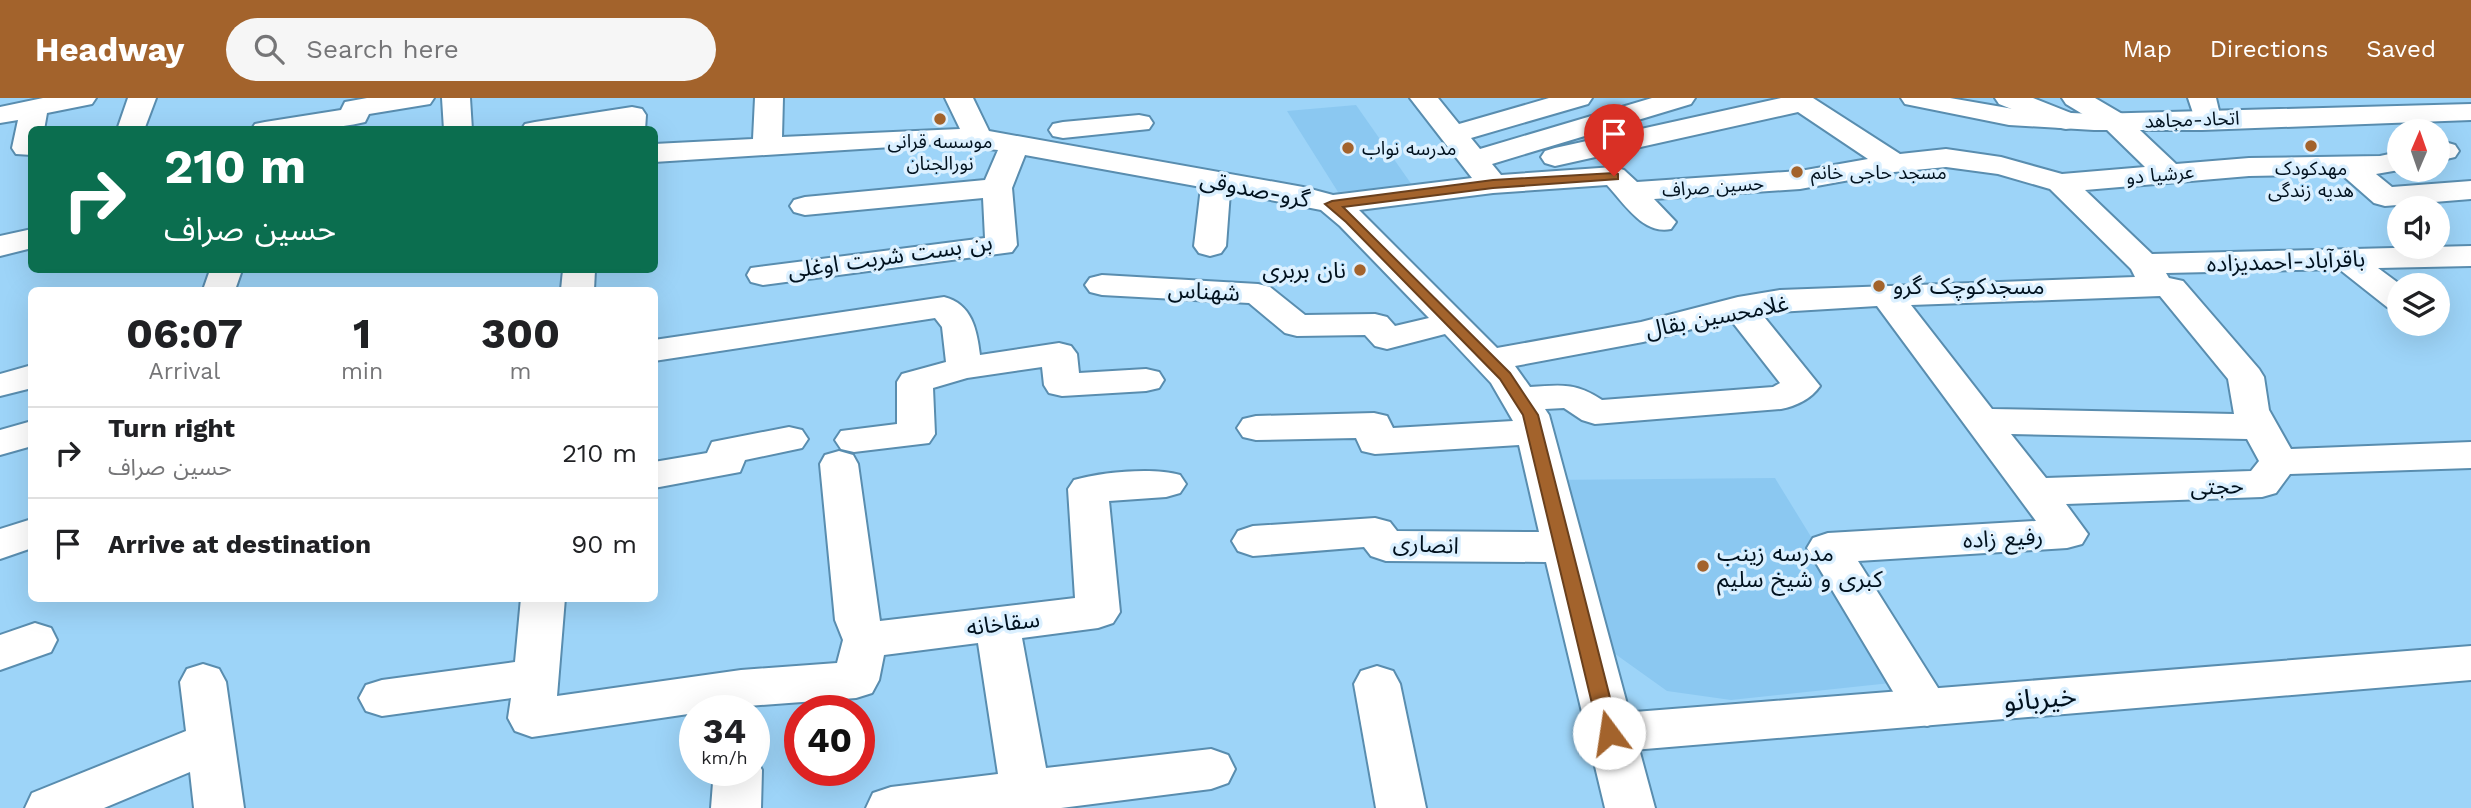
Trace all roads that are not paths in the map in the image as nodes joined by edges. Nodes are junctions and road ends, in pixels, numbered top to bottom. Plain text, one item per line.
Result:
1 (4, 98) edge
2 (82, 98) edge
3 (142, 98) edge
4 (420, 98) edge
5 (456, 98) edge
6 (769, 98) edge
7 (959, 98) edge
8 (1122, 98) edge
9 (1424, 98) edge
10 (1578, 98) edge
11 (1681, 98) edge
12 (1915, 98) edge
13 (2014, 99) edge
14 (1799, 100) edge
15 (0, 106) edge
16 (34, 108) junction
17 (2205, 108) edge
18 (2071, 109) edge
19 (2468, 114) edge
20 (0, 115) edge
21 (2114, 121) junction
22 (1139, 123) junction
23 (30, 126) edge
24 (132, 126) edge
25 (291, 126) edge
26 (458, 126) edge
27 (561, 126) edge
28 (631, 126) edge
29 (1063, 130) dead end
30 (1455, 134) junction
31 (28, 138) edge
32 (978, 138) junction
33 (1015, 145) junction
34 (767, 146) junction
35 (26, 148) dead end
36 (658, 153) edge
37 (1555, 157) dead end
38 (1475, 160) junction
39 (1894, 163) junction
40 (2387, 164) edge
41 (2348, 165) junction
42 (1134, 166) junction
43 (845, 172) junction
44 (2168, 173) junction
45 (1216, 181) junction
46 (2061, 183) junction
47 (1493, 184) junction
48 (997, 188) junction
49 (2471, 190) edge
50 (1629, 192) junction
51 (1332, 204) junction
52 (805, 206) dead end
53 (1660, 222) dead end
54 (28, 239) edge
55 (0, 246) edge
56 (1210, 246) dead end
57 (2471, 256) edge
58 (2347, 259) junction
59 (763, 275) dead end
60 (2150, 275) junction
61 (1102, 285) dead end
62 (2387, 291) edge
63 (1887, 297) junction
64 (1738, 307) junction
65 (1452, 322) junction
66 (658, 350) edge
67 (1489, 360) junction
68 (964, 368) junction
69 (28, 377) edge
70 (1146, 380) dead end
71 (0, 385) edge
72 (1527, 415) junction
73 (1982, 421) junction
74 (2259, 427) junction
75 (1256, 428) dead end
76 (28, 434) edge
77 (789, 439) dead end
78 (0, 443) edge
79 (2471, 454) edge
80 (2279, 462) junction
81 (658, 474) edge
82 (1166, 484) dead end
83 (2036, 492) junction
84 (28, 534) edge
85 (1253, 541) dead end
86 (0, 544) edge
87 (1563, 547) junction
88 (543, 602) edge
89 (997, 624) junction
90 (865, 640) junction
91 (2471, 663) edge
92 (535, 669) junction
93 (203, 682) dead end
94 (1377, 684) dead end
95 (764, 695) edge
96 (382, 698) dead end
97 (679, 705) edge
98 (1927, 708) junction
99 (1609, 733) junction
100 (211, 742) junction
101 (1211, 769) dead end
102 (737, 786) edge
103 (1026, 793) junction
104 (50, 808) edge
105 (219, 808) edge
106 (736, 808) edge
107 (891, 808) edge
108 (1401, 808) edge
109 (1630, 808) edge

1 - 15 street
2 - 16 street
3 - 24 street
4 - 25 street
5 - 26 street
6 - 34 street
7 - 32 street
8 - 22 street
9 - 30 street
10 - 30 street
11 - 38 street
12 - 18 street, اتحاد-مجاهد
13 - 18 street
14 - 37 street
14 - 39 street
16 - 20 street
16 - 23 street
17 - 19 street, اتحاد-مجاهد
17 - 21 street, اتحاد-مجاهد
18 - 21 street, اتحاد-مجاهد
21 - 44 street
22 - 29 street
22 - 42 street
27 - 28 street
30 - 38 street
31 - 35 street
32 - 33 street, گرو-صدوقی
32 - 43 street, گرو-صدوقی
33 - 42 street, گرو-صدوقی
33 - 48 street, بن بست شربت اوغلی
34 - 36 street, گرو-صدوقی
34 - 43 street, گرو-صدوقی
38 - 47 street
39 - 46 street, حسین صراف
39 - 50 street, حسین صراف
40 - 41 street, عرشیا دو
41 - 44 street, عرشیا دو
41 - 49 street
42 - 45 street, گرو-صدوقی
43 - 48 street
43 - 52 street
44 - 46 street, عرشیا دو
45 - 51 street, گرو-صدوقی
45 - 56 street
46 - 60 street
47 - 50 street, حسین صراف
47 - 51 street, حسین صراف
48 - 59 street, بن بست شربت اوغلی
50 - 53 street
51 - 65 street, گرو-صدوقی
54 - 55 street
57 - 58 street, باقرآباد-احمدیزاده
58 - 60 street, باقرآباد-احمدیزاده
58 - 62 street
60 - 63 street, غلامحسین بقال
60 - 74 street
61 - 65 street, شهناس
63 - 64 street, غلامحسین بقال
63 - 73 street, رفیع زاده
64 - 67 street, غلامحسین بقال
64 - 72 street
65 - 67 street, گرو-صدوقی
66 - 68 street
67 - 72 street, گرو-صدوقی
68 - 70 street
68 - 90 street
69 - 71 street
72 - 75 street
72 - 87 street, گرو-صدوقی
73 - 74 street
73 - 83 street, رفیع زاده
74 - 80 street
76 - 78 street
77 - 81 street
79 - 80 street
80 - 83 street, حجتی
82 - 89 street, سقاخانه
83 - 98 street, رفیع زاده
84 - 86 street
85 - 87 street, انصاری
87 - 99 street, گرو-صدوقی
88 - 92 street
89 - 90 street, سقاخانه
89 - 103 street
90 - 95 street
91 - 98 street, خیربانو
92 - 96 street
92 - 97 street
93 - 100 street
94 - 108 street
98 - 99 street, خیربانو
99 - 109 street, گرو-صدوقی
100 - 104 street
100 - 105 street
101 - 103 street
102 - 106 street
103 - 107 street

